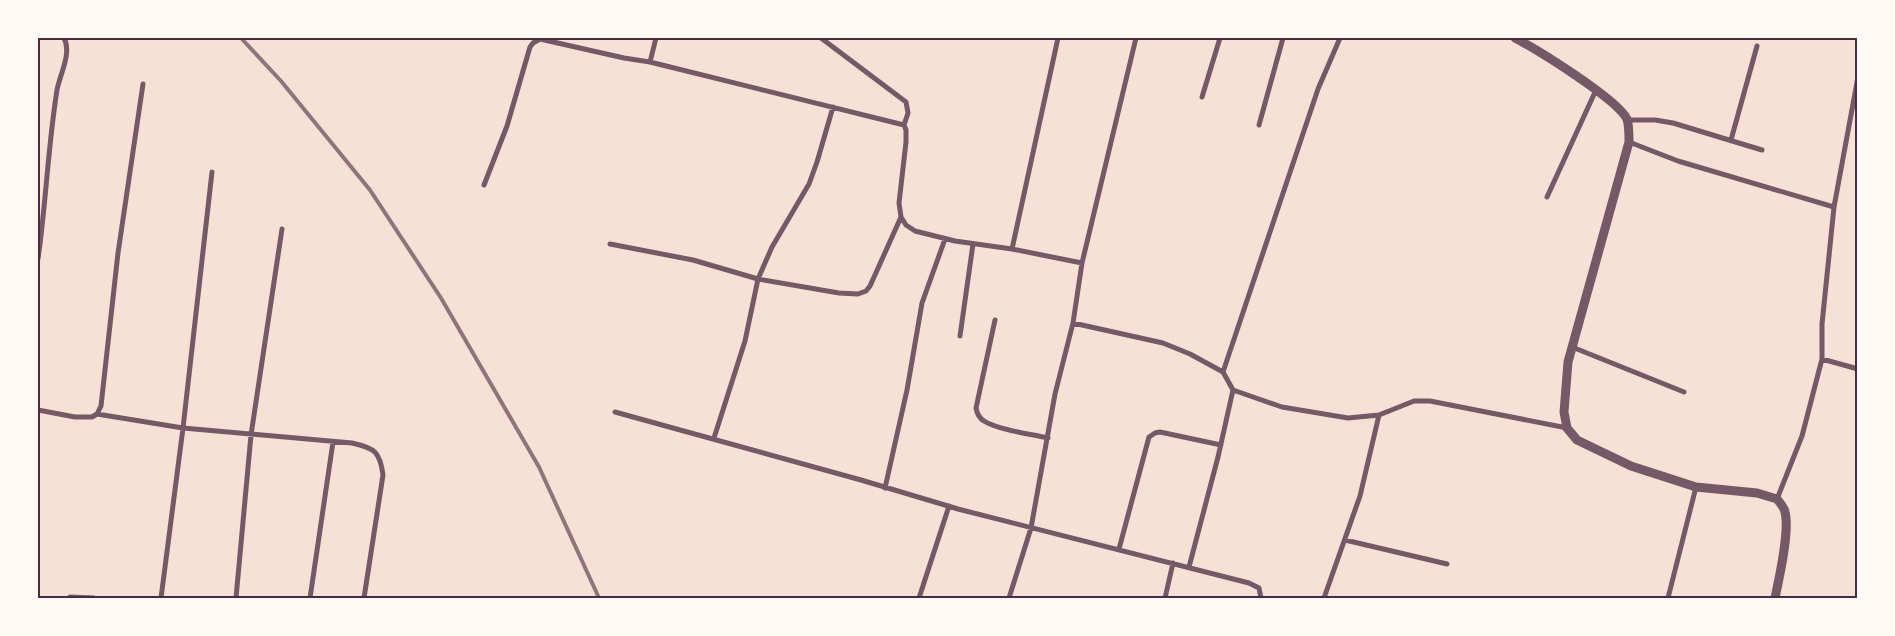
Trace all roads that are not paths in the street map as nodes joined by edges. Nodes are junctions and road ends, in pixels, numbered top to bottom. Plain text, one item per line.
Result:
1 (64, 38) edge
2 (656, 38) edge
3 (822, 38) edge
4 (1058, 38) edge
5 (1136, 38) edge
6 (1220, 38) edge
7 (1283, 38) edge
8 (1340, 38) edge
9 (1515, 38) edge
10 (536, 39) edge
11 (1757, 46) dead end
12 (650, 62) junction
13 (1858, 77) edge
14 (143, 84) dead end
15 (1596, 90) junction
16 (1202, 97) dead end
17 (833, 107) junction
18 (1627, 120) junction
19 (904, 125) junction
20 (1259, 125) dead end
21 (1731, 140) junction
22 (1629, 142) junction
23 (1762, 150) dead end
24 (212, 172) dead end
25 (484, 185) dead end
26 (1548, 197) dead end
27 (1834, 207) junction
28 (901, 217) junction
29 (282, 229) dead end
30 (946, 239) junction
31 (610, 244) dead end
32 (973, 244) junction
33 (1012, 249) junction
34 (38, 259) edge
35 (1082, 263) junction
36 (758, 279) junction
37 (995, 320) dead end
38 (1073, 323) junction
39 (960, 336) dead end
40 (1572, 347) junction
41 (1822, 359) junction
42 (1858, 369) edge
43 (1223, 372) junction
44 (1233, 390) junction
45 (1684, 392) dead end
46 (38, 410) edge
47 (615, 412) dead end
48 (97, 414) junction
49 (1379, 415) junction
50 (183, 428) junction
51 (1567, 428) junction
52 (251, 435) junction
53 (714, 438) junction
54 (1048, 438) junction
55 (332, 442) junction
56 (1220, 445) junction
57 (1696, 487) junction
58 (885, 488) junction
59 (1777, 499) junction
60 (949, 506) junction
61 (1031, 528) junction
62 (1345, 540) junction
63 (1119, 549) junction
64 (1173, 563) junction
65 (1448, 564) dead end
66 (1189, 567) junction
67 (70, 597) dead end
68 (94, 598) edge
69 (161, 598) edge
70 (236, 598) edge
71 (310, 598) edge
72 (364, 598) edge
73 (919, 598) edge
74 (1009, 598) edge
75 (1165, 598) edge
76 (1261, 598) edge
77 (1324, 598) edge
78 (1668, 598) edge
79 (1775, 598) edge

1 - 34 street
2 - 12 street
3 - 19 street
4 - 33 street
5 - 35 street
6 - 16 street
7 - 20 street
8 - 43 street
9 - 15 street
10 - 12 street
10 - 25 street
11 - 21 street
12 - 17 street
13 - 27 street
14 - 48 street
15 - 18 street
15 - 26 street
17 - 19 street
17 - 36 street
18 - 21 street
18 - 22 street
19 - 28 street
21 - 23 street
22 - 27 street
22 - 40 street
24 - 50 street
27 - 41 street
28 - 30 street
28 - 36 street
29 - 52 street
30 - 32 street
30 - 58 street
31 - 36 street
32 - 33 street
32 - 39 street
33 - 35 street
35 - 38 street
36 - 53 street
37 - 54 street
38 - 43 street
38 - 54 street
40 - 45 street
40 - 51 street
41 - 42 street
41 - 59 street
43 - 44 street
44 - 49 street
44 - 56 street
46 - 48 street
47 - 53 street
48 - 50 street
49 - 51 street
49 - 62 street
50 - 52 street
50 - 69 street
51 - 57 street
52 - 55 street
52 - 70 street
53 - 58 street
54 - 61 street
55 - 71 street
55 - 72 street
56 - 63 street
56 - 66 street
57 - 59 street
57 - 78 street
58 - 60 street
59 - 79 street
60 - 61 street
60 - 73 street
61 - 63 street
61 - 74 street
62 - 65 street
62 - 77 street
63 - 64 street
64 - 66 street
64 - 75 street
66 - 76 street
67 - 68 street

